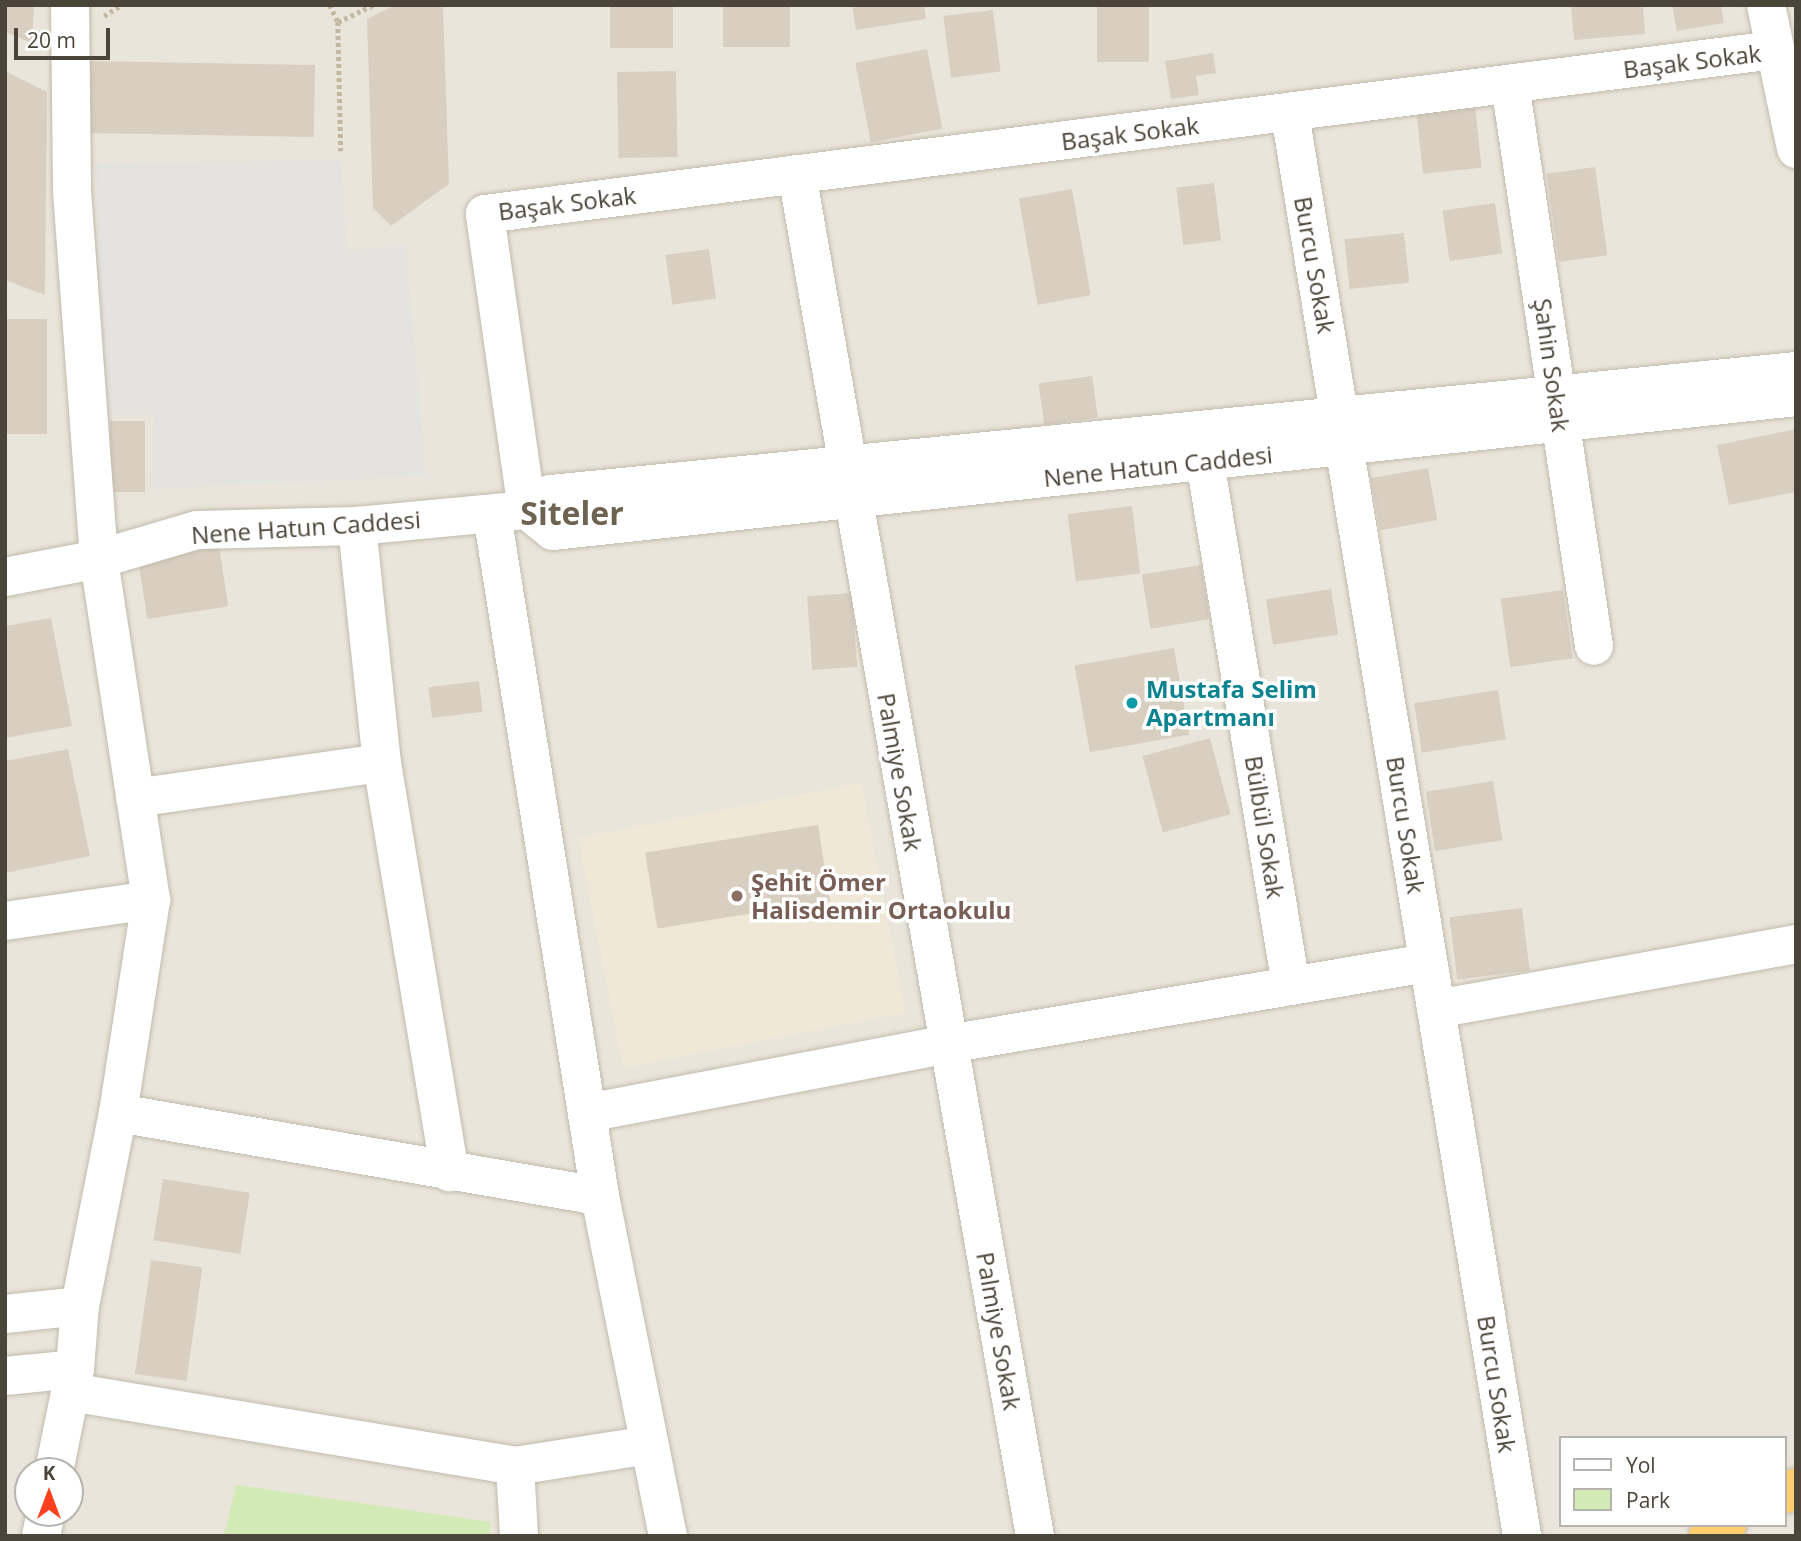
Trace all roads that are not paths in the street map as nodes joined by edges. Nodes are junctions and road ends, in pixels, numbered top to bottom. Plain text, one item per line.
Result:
1 (70, 5) edge
2 (1766, 5) edge
3 (1775, 50) junction
4 (1510, 84) junction
5 (1290, 114) junction
6 (1796, 149) edge
7 (797, 174) junction
8 (1796, 370) edge
9 (1796, 397) edge
10 (1558, 409) junction
11 (1343, 431) junction
12 (1205, 461) junction
13 (850, 482) junction
14 (509, 512) junction
15 (357, 526) junction
16 (99, 559) junction
17 (5, 577) edge
18 (1594, 646) dead end
19 (383, 763) junction
20 (135, 798) junction
21 (151, 900) junction
22 (5, 921) edge
23 (1796, 944) edge
24 (1428, 963) junction
25 (1291, 986) junction
26 (1436, 1009) junction
27 (948, 1044) junction
28 (118, 1112) junction
29 (587, 1112) junction
30 (450, 1172) junction
31 (600, 1196) junction
32 (80, 1306) junction
33 (5, 1314) edge
34 (5, 1376) edge
35 (73, 1381) junction
36 (649, 1445) junction
37 (57, 1457) edge
38 (515, 1466) junction
39 (1724, 1527) edge
40 (519, 1536) edge
41 (668, 1536) edge
42 (1035, 1536) edge
43 (1522, 1536) edge
44 (1708, 1536) edge

1 - 16 street
2 - 3 street
3 - 4 street, Başak Sokak
3 - 6 street
4 - 5 street, Başak Sokak
4 - 10 street, Şahin Sokak
5 - 7 street, Başak Sokak
5 - 11 street, Burcu Sokak
7 - 13 street, Palmiye Sokak
7 - 14 street, Başak Sokak
8 - 10 street, Nene Hatun Caddesi
9 - 10 street, Nene Hatun Caddesi
10 - 11 street, Nene Hatun Caddesi
10 - 18 street, Şahin Sokak
11 - 12 street, Nene Hatun Caddesi
11 - 13 street, Nene Hatun Caddesi
11 - 24 street, Burcu Sokak
12 - 13 street, Nene Hatun Caddesi
12 - 25 street, Bülbül Sokak
13 - 14 street, Nene Hatun Caddesi
13 - 27 street, Palmiye Sokak
14 - 15 street, Nene Hatun Caddesi
14 - 29 street
15 - 16 street, Nene Hatun Caddesi
15 - 19 street
16 - 17 street, Nene Hatun Caddesi
16 - 20 street
19 - 20 street
19 - 30 street
20 - 21 street
21 - 22 street
21 - 28 street
23 - 26 street
24 - 25 street
24 - 26 street, Burcu Sokak
25 - 27 street
26 - 43 street, Burcu Sokak
27 - 29 street
27 - 42 street, Palmiye Sokak
28 - 30 street
28 - 32 street
29 - 31 street
30 - 31 street
31 - 36 street
32 - 33 street
32 - 35 street
34 - 35 street
35 - 37 street
35 - 38 street
36 - 38 street
36 - 41 street
38 - 40 street
39 - 44 highway

